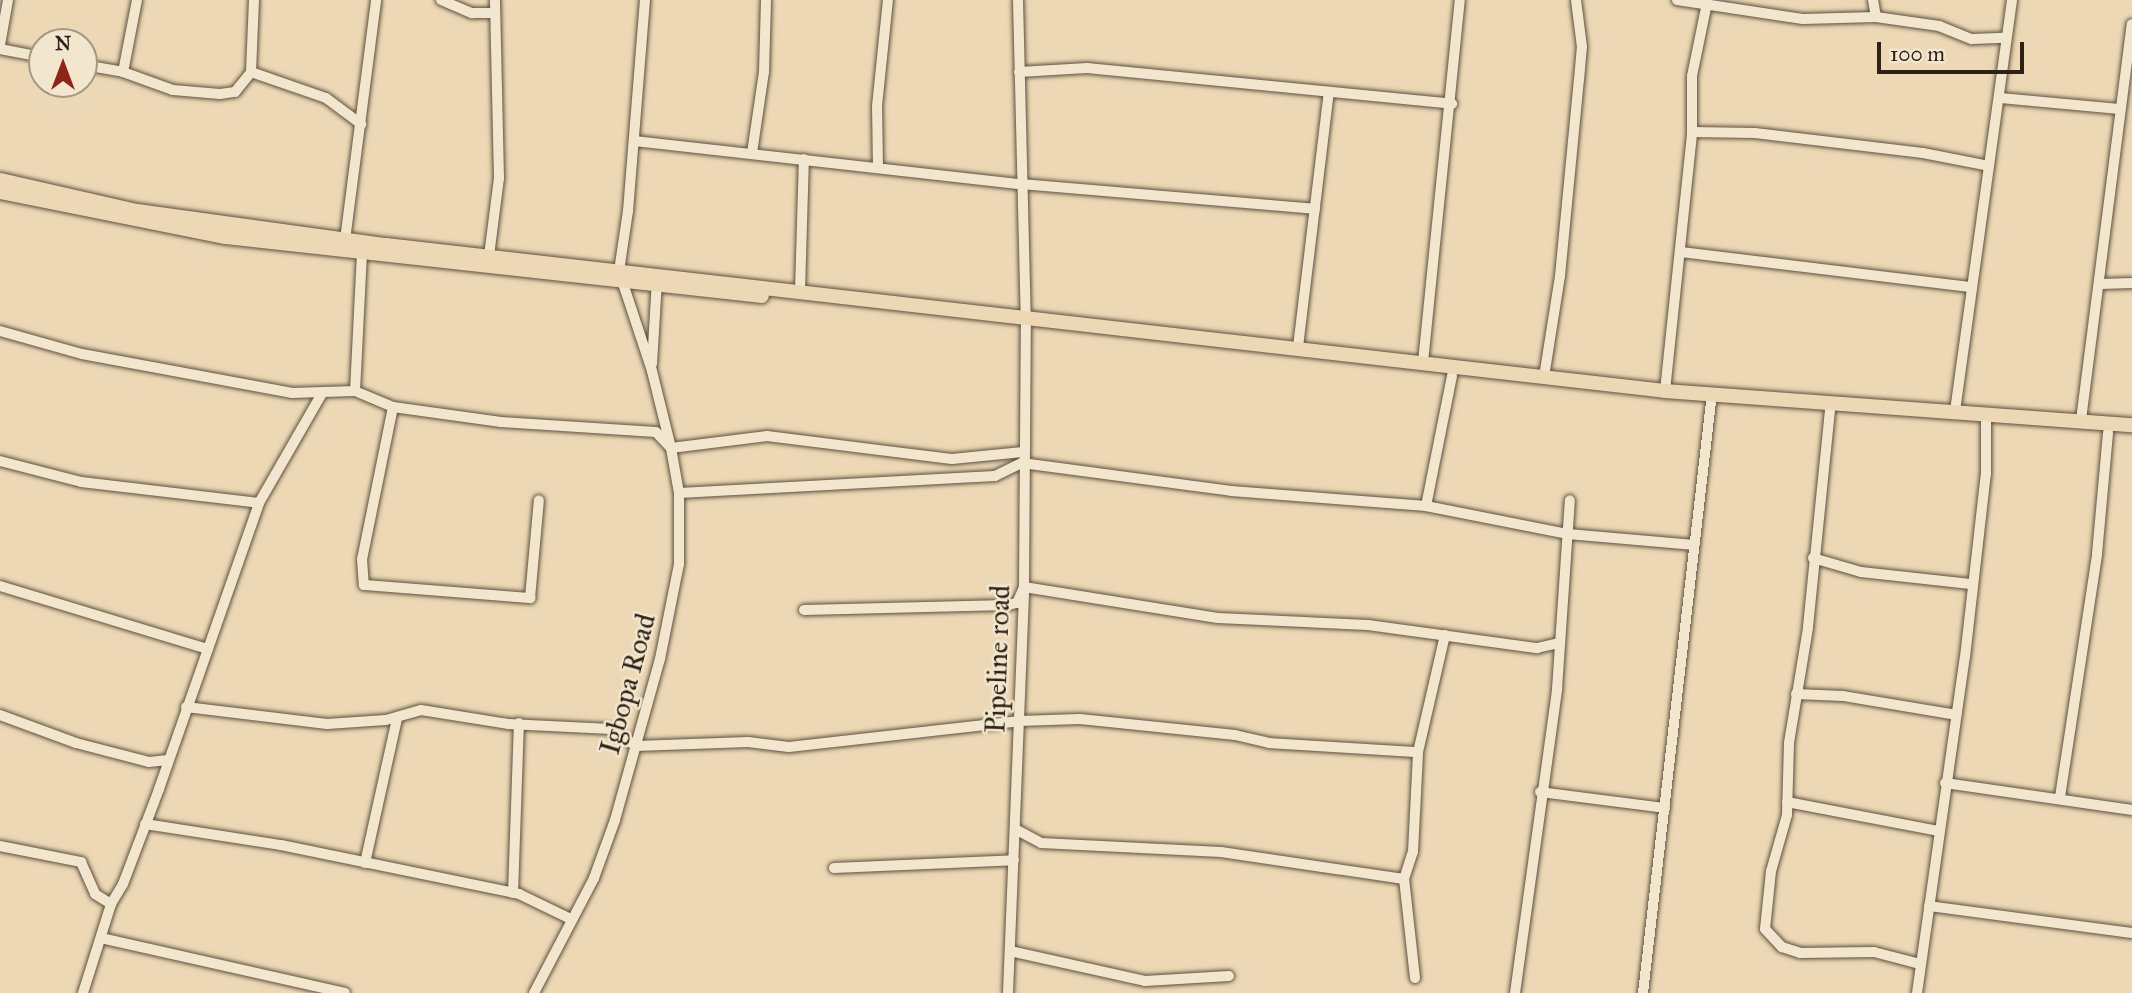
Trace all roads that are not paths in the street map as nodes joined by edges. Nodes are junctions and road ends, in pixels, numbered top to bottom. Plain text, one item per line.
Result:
1 (8, 0) edge
2 (137, 0) edge
3 (254, 0) edge
4 (376, 0) edge
5 (442, 0) edge
6 (495, 0) edge
7 (645, 0) edge
8 (766, 0) edge
9 (888, 0) edge
10 (1018, 0) edge
11 (1460, 0) edge
12 (1576, 0) edge
13 (1677, 0) edge
14 (1874, 0) edge
15 (2012, 0) edge
16 (1707, 3) junction
17 (495, 13) junction
18 (1876, 17) junction
19 (2132, 24) edge
20 (2005, 38) junction
21 (0, 47) edge
22 (28, 54) edge
23 (98, 68) edge
24 (123, 72) junction
25 (251, 72) junction
26 (1019, 72) junction
27 (1329, 92) junction
28 (2000, 98) junction
29 (1452, 104) junction
30 (2119, 109) junction
31 (361, 124) junction
32 (1692, 132) junction
33 (635, 141) junction
34 (752, 153) junction
35 (804, 159) junction
36 (1989, 166) junction
37 (878, 168) junction
38 (0, 180) edge
39 (1020, 184) junction
40 (0, 192) edge
41 (1315, 209) junction
42 (345, 240) junction
43 (1681, 252) junction
44 (362, 253) junction
45 (489, 256) junction
46 (620, 277) junction
47 (657, 281) junction
48 (2132, 283) edge
49 (2099, 285) junction
50 (1972, 287) junction
51 (800, 291) junction
52 (1026, 322) junction
53 (0, 331) edge
54 (1298, 347) junction
55 (1423, 362) junction
56 (652, 370) junction
57 (1452, 376) junction
58 (1544, 377) junction
59 (355, 391) junction
60 (1665, 391) junction
61 (321, 395) junction
62 (1711, 402) junction
63 (393, 407) junction
64 (1830, 410) junction
65 (1955, 411) junction
66 (2081, 420) junction
67 (1986, 422) junction
68 (2132, 425) edge
69 (2108, 432) junction
70 (2132, 434) edge
71 (671, 448) junction
72 (1023, 458) junction
73 (0, 461) edge
74 (679, 493) junction
75 (539, 500) dead end
76 (1570, 500) dead end
77 (259, 503) junction
78 (1426, 506) junction
79 (1568, 534) junction
80 (1695, 544) junction
81 (1813, 558) junction
82 (1970, 584) junction
83 (0, 586) edge
84 (1024, 587) junction
85 (804, 610) dead end
86 (1445, 635) junction
87 (1558, 643) junction
88 (208, 649) junction
89 (1796, 694) junction
90 (186, 707) junction
91 (0, 715) edge
92 (1956, 715) junction
93 (397, 719) junction
94 (1019, 721) junction
95 (519, 723) junction
96 (636, 746) junction
97 (1418, 752) junction
98 (168, 760) junction
99 (1945, 783) junction
100 (1540, 792) junction
101 (2060, 797) junction
102 (1787, 802) junction
103 (1665, 808) junction
104 (2132, 810) edge
105 (145, 824) junction
106 (1015, 829) junction
107 (1939, 831) junction
108 (0, 846) edge
109 (1014, 860) junction
110 (365, 863) junction
111 (834, 868) dead end
112 (1404, 879) junction
113 (513, 893) junction
114 (111, 904) junction
115 (1929, 906) junction
116 (571, 919) junction
117 (2132, 933) edge
118 (101, 938) junction
119 (1010, 951) junction
120 (1920, 964) junction
121 (1229, 976) dead end
122 (1415, 978) dead end
123 (83, 993) edge
124 (345, 993) edge
125 (534, 993) edge
126 (1008, 993) edge
127 (1515, 993) edge
128 (1643, 993) edge
129 (1917, 993) edge

1 - 21 street
2 - 24 street
3 - 25 street
4 - 31 street
5 - 17 street
6 - 17 street
7 - 33 street
8 - 34 street
9 - 37 street
10 - 26 street, Pipeline road
11 - 29 street
12 - 58 street
13 - 16 street
14 - 18 street
15 - 20 street
16 - 18 street
16 - 32 street
17 - 45 street
18 - 20 street
19 - 30 street
20 - 28 street
21 - 22 street
23 - 24 street
24 - 25 street
25 - 31 street
26 - 27 street
26 - 39 street, Pipeline road
27 - 29 street
27 - 41 street
28 - 30 street
28 - 36 street
29 - 55 street
30 - 49 street
31 - 42 street
32 - 36 street
32 - 43 street
33 - 34 street
33 - 46 street
34 - 35 street
35 - 37 street
35 - 51 street
36 - 50 street
37 - 39 street
38 - 42 main road
39 - 41 street
39 - 52 street, Pipeline road
40 - 44 main road
41 - 54 street
42 - 45 main road
43 - 50 street
43 - 60 street
44 - 46 main road
44 - 59 street
45 - 46 main road
46 - 47 main road
46 - 56 street
47 - 51 main road
47 - 52 main road
47 - 56 street
48 - 49 street
49 - 66 street
50 - 65 street
51 - 52 main road
52 - 54 main road
52 - 57 main road
52 - 72 street, Pipeline road
53 - 61 street
54 - 55 main road
55 - 58 main road
56 - 71 street, Igbopa Road
57 - 62 main road
57 - 78 street
58 - 60 main road
59 - 61 street
59 - 63 street
60 - 65 main road
61 - 77 street
62 - 64 main road
62 - 80 street
63 - 71 street
63 - 75 street
64 - 67 main road
64 - 81 street
65 - 66 main road
66 - 68 main road
67 - 69 main road
67 - 82 street
69 - 70 main road
69 - 101 street
71 - 72 street
71 - 74 street, Igbopa Road
72 - 74 street
72 - 78 street
72 - 84 street, Pipeline road
73 - 77 street
74 - 96 street, Igbopa Road
76 - 79 street
77 - 88 street
78 - 79 street
79 - 80 street
79 - 87 street
80 - 103 street
81 - 82 street
81 - 89 street
82 - 92 street
83 - 88 street
84 - 85 street
84 - 86 street
84 - 94 street, Pipeline road
86 - 87 street
86 - 97 street
87 - 100 street
88 - 90 street
89 - 92 street
89 - 102 street
90 - 93 street
90 - 98 street
91 - 98 street
92 - 99 street
93 - 95 street
93 - 110 street
94 - 96 street
94 - 97 street
94 - 106 street, Pipeline road
95 - 96 street
95 - 113 street
96 - 116 street, Igbopa Road
97 - 112 street
98 - 105 street
99 - 101 street
99 - 107 street
100 - 103 street
100 - 127 street
101 - 104 street
102 - 107 street
102 - 120 street
103 - 128 street
105 - 110 street
105 - 114 street
106 - 109 street, Pipeline road
106 - 112 street
107 - 115 street
108 - 114 street
109 - 111 street
109 - 119 street, Pipeline road
110 - 113 street
112 - 122 street
113 - 116 street
114 - 118 street
115 - 117 street
115 - 120 street
116 - 125 street, Igbopa Road
118 - 123 street
118 - 124 street
119 - 121 street
119 - 126 street, Pipeline road
120 - 129 street

